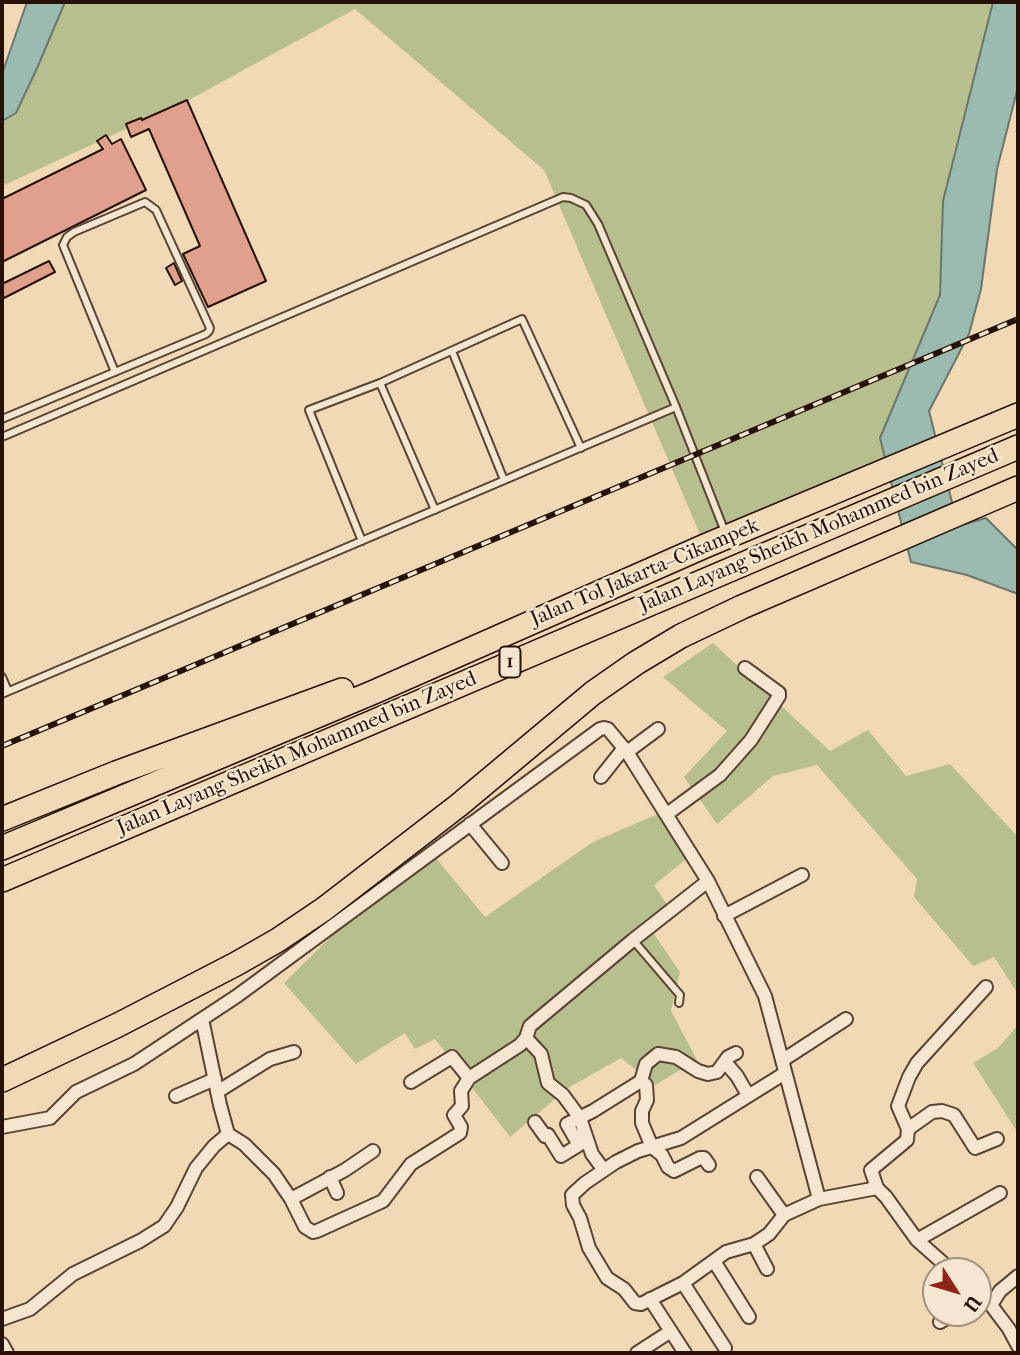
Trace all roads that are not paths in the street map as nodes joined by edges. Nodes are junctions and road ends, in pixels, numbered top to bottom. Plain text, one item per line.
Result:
1 (452, 352) junction
2 (115, 372) junction
3 (380, 383) junction
4 (676, 407) junction
5 (1018, 415) edge
6 (2, 419) edge
7 (1018, 434) edge
8 (2, 437) edge
9 (1018, 447) edge
10 (581, 448) junction
11 (1018, 458) edge
12 (504, 480) junction
13 (1018, 488) edge
14 (435, 510) junction
15 (727, 537) junction
16 (362, 541) junction
17 (745, 668) dead end
18 (2, 677) edge
19 (374, 692) junction
20 (5, 693) edge
21 (658, 729) dead end
22 (625, 750) junction
23 (601, 777) dead end
24 (667, 814) junction
25 (2, 819) edge
26 (470, 824) junction
27 (2, 848) edge
28 (2, 860) edge
29 (502, 863) dead end
30 (802, 875) dead end
31 (2, 880) edge
32 (708, 881) junction
33 (2, 887) edge
34 (724, 916) junction
35 (633, 940) junction
36 (986, 987) dead end
37 (680, 1003) dead end
38 (202, 1019) junction
39 (846, 1019) dead end
40 (526, 1038) junction
41 (294, 1052) dead end
42 (736, 1053) dead end
43 (783, 1060) junction
44 (725, 1062) junction
45 (785, 1073) junction
46 (469, 1078) junction
47 (2, 1080) edge
48 (641, 1081) junction
49 (411, 1082) dead end
50 (216, 1085) junction
51 (748, 1095) junction
52 (176, 1096) dead end
53 (580, 1118) junction
54 (535, 1122) dead end
55 (2, 1127) edge
56 (908, 1129) junction
57 (228, 1134) junction
58 (997, 1139) dead end
59 (652, 1147) junction
60 (373, 1151) dead end
61 (709, 1165) dead end
62 (603, 1169) junction
63 (330, 1177) junction
64 (757, 1177) dead end
65 (877, 1188) junction
66 (337, 1193) dead end
67 (1000, 1193) dead end
68 (291, 1199) junction
69 (819, 1199) junction
70 (784, 1215) junction
71 (917, 1240) junction
72 (754, 1244) junction
73 (936, 1257) edge
74 (714, 1261) junction
75 (767, 1269) dead end
76 (1018, 1276) edge
77 (683, 1283) junction
78 (992, 1295) edge
79 (650, 1299) junction
80 (992, 1310) edge
81 (749, 1317) dead end
82 (2, 1319) edge
83 (671, 1331) junction
84 (2, 1344) edge
85 (1018, 1346) edge
86 (725, 1348) dead end
87 (7, 1353) edge
88 (637, 1353) edge
89 (685, 1353) edge

1 - 3 lane
1 - 10 lane
1 - 12 lane
2 - 2 lane
2 - 6 lane
3 - 14 lane
3 - 16 lane
4 - 8 lane
4 - 10 lane
4 - 15 lane
5 - 15 highway, Jalan Tol Jakarta–Cikampek / 1
7 - 28 highway, Jalan Layang Sheikh Mohammed bin Zayed / 1
9 - 31 highway, Jalan Layang Sheikh Mohammed bin Zayed / 1
10 - 12 lane
11 - 33 highway, Jalan Tol Jakarta–Cikampek / 1
12 - 14 lane
13 - 47 highway
14 - 16 lane
15 - 19 highway, Jalan Tol Jakarta–Cikampek / 1
16 - 20 lane
17 - 24 street
18 - 20 lane
19 - 25 highway
19 - 27 highway, Jalan Tol Jakarta–Cikampek / 1
21 - 22 street
22 - 23 street
22 - 24 street
22 - 26 street
24 - 32 street
26 - 29 street
26 - 38 street
30 - 34 street
32 - 34 street
32 - 35 street
34 - 43 street
35 - 37 lane
35 - 40 street
36 - 56 street
38 - 50 street
38 - 55 street
39 - 43 street
40 - 46 street
40 - 53 street
41 - 50 street
42 - 44 street
43 - 45 street
44 - 48 street
44 - 51 street
45 - 51 street
45 - 69 street
46 - 49 street
46 - 68 street
48 - 53 street
48 - 59 street
50 - 52 street
50 - 57 street
51 - 59 street
53 - 54 street
53 - 62 street
56 - 58 street
56 - 65 street
57 - 68 street
57 - 82 street
59 - 61 street
59 - 62 street
60 - 63 street
62 - 79 street
63 - 66 street
63 - 68 street
64 - 70 street
65 - 69 street
65 - 71 street
67 - 71 street
69 - 70 street
70 - 72 street
71 - 73 street
72 - 74 street
72 - 75 street
74 - 77 street
74 - 81 street
76 - 78 street
77 - 79 street
77 - 86 street
79 - 83 street
80 - 85 street
83 - 88 street
83 - 89 street
84 - 87 street

